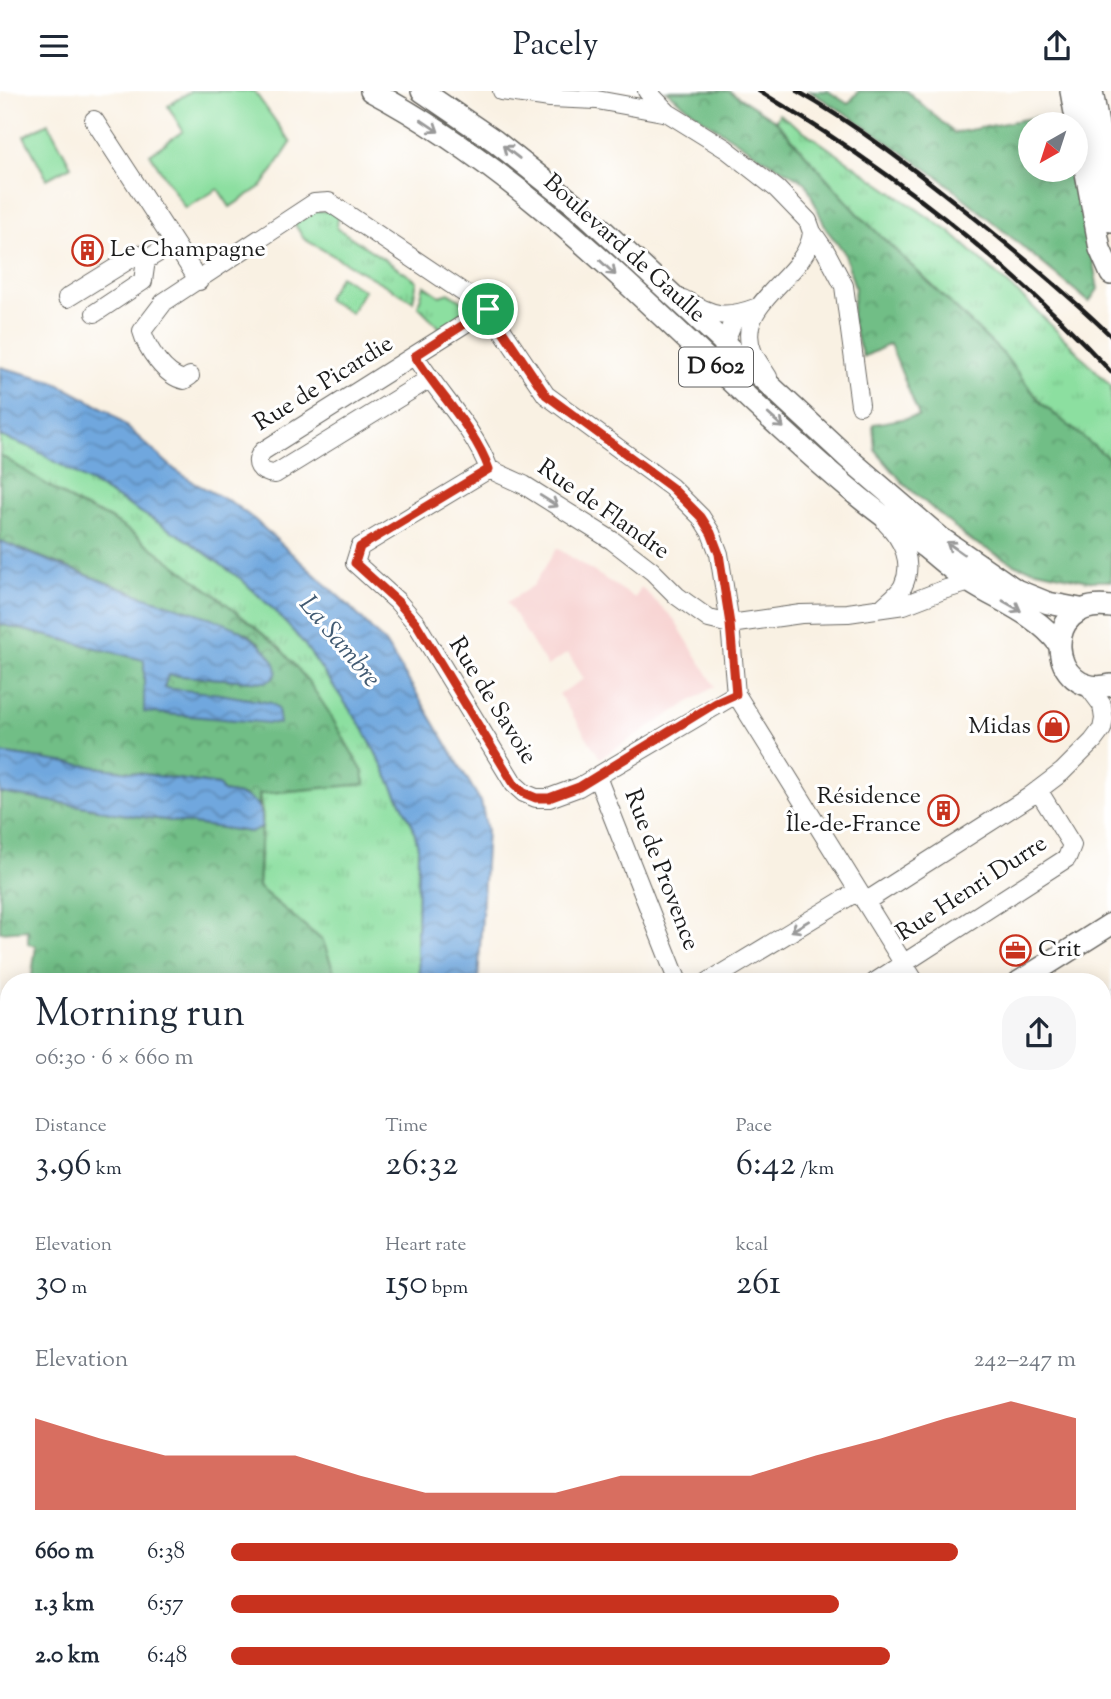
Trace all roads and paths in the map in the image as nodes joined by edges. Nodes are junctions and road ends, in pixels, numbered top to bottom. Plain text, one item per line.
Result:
1 (371, 91) edge
2 (422, 91) edge
3 (502, 91) edge
4 (647, 91) edge
5 (1071, 91) edge
6 (1092, 91) edge
7 (600, 95) edge
8 (668, 113) junction
9 (94, 120) dead end
10 (1095, 123) edge
11 (1111, 221) edge
12 (812, 232) junction
13 (174, 243) junction
14 (146, 260) junction
15 (1111, 274) edge
16 (199, 281) junction
17 (666, 289) junction
18 (67, 298) dead end
19 (758, 307) junction
20 (488, 309) junction
21 (95, 313) dead end
22 (736, 315) junction
23 (724, 343) junction
24 (415, 356) junction
25 (722, 373) junction
26 (190, 376) dead end
27 (429, 379) junction
28 (775, 389) junction
29 (860, 405) dead end
30 (489, 469) junction
31 (858, 496) junction
32 (970, 582) junction
33 (883, 607) junction
34 (1111, 607) edge
35 (1080, 610) junction
36 (730, 624) junction
37 (1059, 643) junction
38 (1103, 689) edge
39 (736, 694) junction
40 (597, 777) junction
41 (1038, 790) junction
42 (862, 896) junction
43 (1111, 924) edge
44 (903, 964) junction
45 (674, 973) edge
46 (724, 973) edge
47 (889, 973) edge
48 (909, 973) edge
49 (1033, 973) edge

1 -> 25 main road, Boulevard de Gaulle / D 602
17 -> 2 main road, Boulevard de Gaulle / D 602
3 - 7 street
4 - 8 street
5 - 10 main road
6 - 10 main road
7 - 8 street
8 - 12 street
9 - 13 street
10 - 11 main road
10 - 15 main road
12 - 19 street
12 - 29 street
13 - 14 street
13 - 16 street
14 - 18 street
14 - 21 street
16 - 20 street
16 - 26 street
17 - 22 street
17 - 23 main road, Boulevard de Gaulle / D 602
19 - 22 street
19 - 28 street
20 - 24 street, Rue de Picardie
20 - 36 street
22 - 23 street
23 - 25 street
23 - 28 main road, Boulevard de Gaulle / D 602
24 - 27 street
24 - 27 street, Rue de Picardie
25 -> 31 main road, Boulevard de Gaulle / D 602
27 - 30 street
35 -> 28 main road, Boulevard de Gaulle / D 602
30 -> 36 street, Rue de Flandre
30 - 40 street, Rue de Savoie
31 - 32 main road, Boulevard de Gaulle / D 602
31 - 33 street
32 - 33 street, Rue de Flandre
32 -> 37 main road, Boulevard de Gaulle / D 602
33 - 36 street, Rue de Flandre
34 - 35 main road, Boulevard de Gaulle
35 - 37 main road
36 - 39 street
37 - 38 main road
38 - 41 street
39 - 40 street, Rue de Savoie
39 - 42 street
40 - 45 street, Rue de Provence
41 - 42 street
41 - 44 street, Rue Henri Durre
42 - 44 street
42 -> 46 street
43 - 49 main road
44 - 47 street, Rue Henri Durre
44 - 48 street

